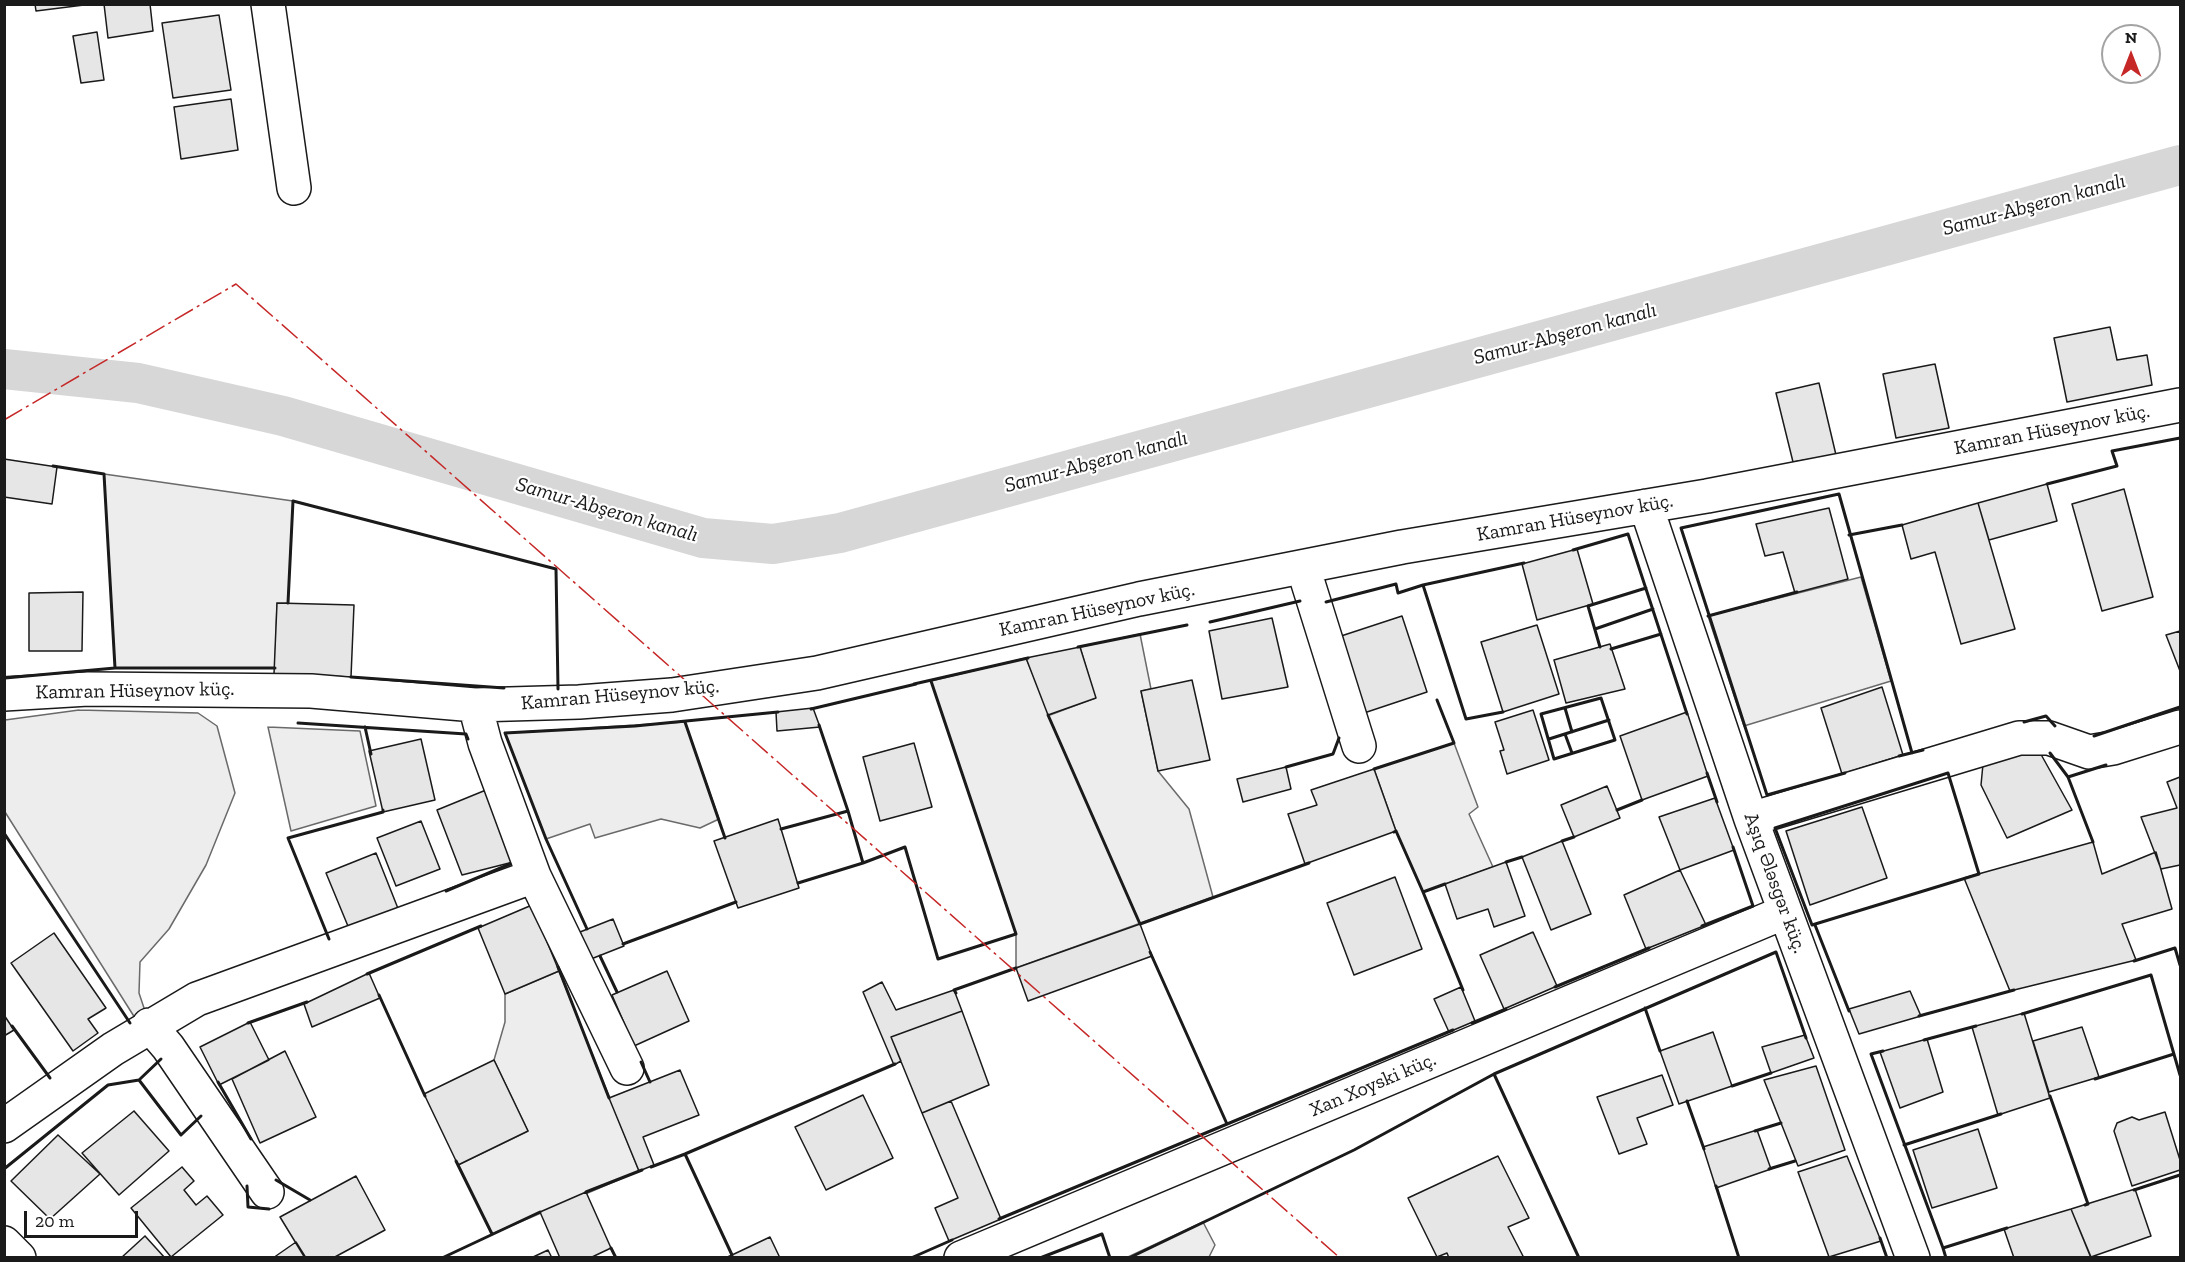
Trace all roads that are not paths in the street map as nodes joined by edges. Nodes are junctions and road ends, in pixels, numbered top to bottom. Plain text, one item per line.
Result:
1 (268, 4) edge
2 (294, 188) dead end
3 (2181, 405) edge
4 (1646, 506) junction
5 (1303, 567) junction
6 (4, 694) edge
7 (475, 705) junction
8 (2181, 728) edge
9 (1359, 746) dead end
10 (1751, 819) junction
11 (534, 876) junction
12 (1785, 912) junction
13 (149, 1025) junction
14 (627, 1068) dead end
15 (4, 1126) edge
16 (267, 1192) dead end
17 (4, 1243) edge
18 (19, 1257) edge
19 (961, 1257) edge
20 (1913, 1257) edge

1 - 2 street
3 - 4 street, Kamran Hüseynov küç.
4 - 5 street, Kamran Hüseynov küç.
4 - 10 street, Aşıq Ələsgər küç.
5 - 7 street, Kamran Hüseynov küç.
5 - 9 street
6 - 7 street, Kamran Hüseynov küç.
7 - 11 street
8 - 10 street
10 - 12 street, Aşıq Ələsgər küç.
11 - 13 street
11 - 14 street
12 - 19 street, Xan Xoyski küç.
12 - 20 street, Aşıq Ələsgər küç.
13 - 15 street
13 - 16 street
17 - 18 street

